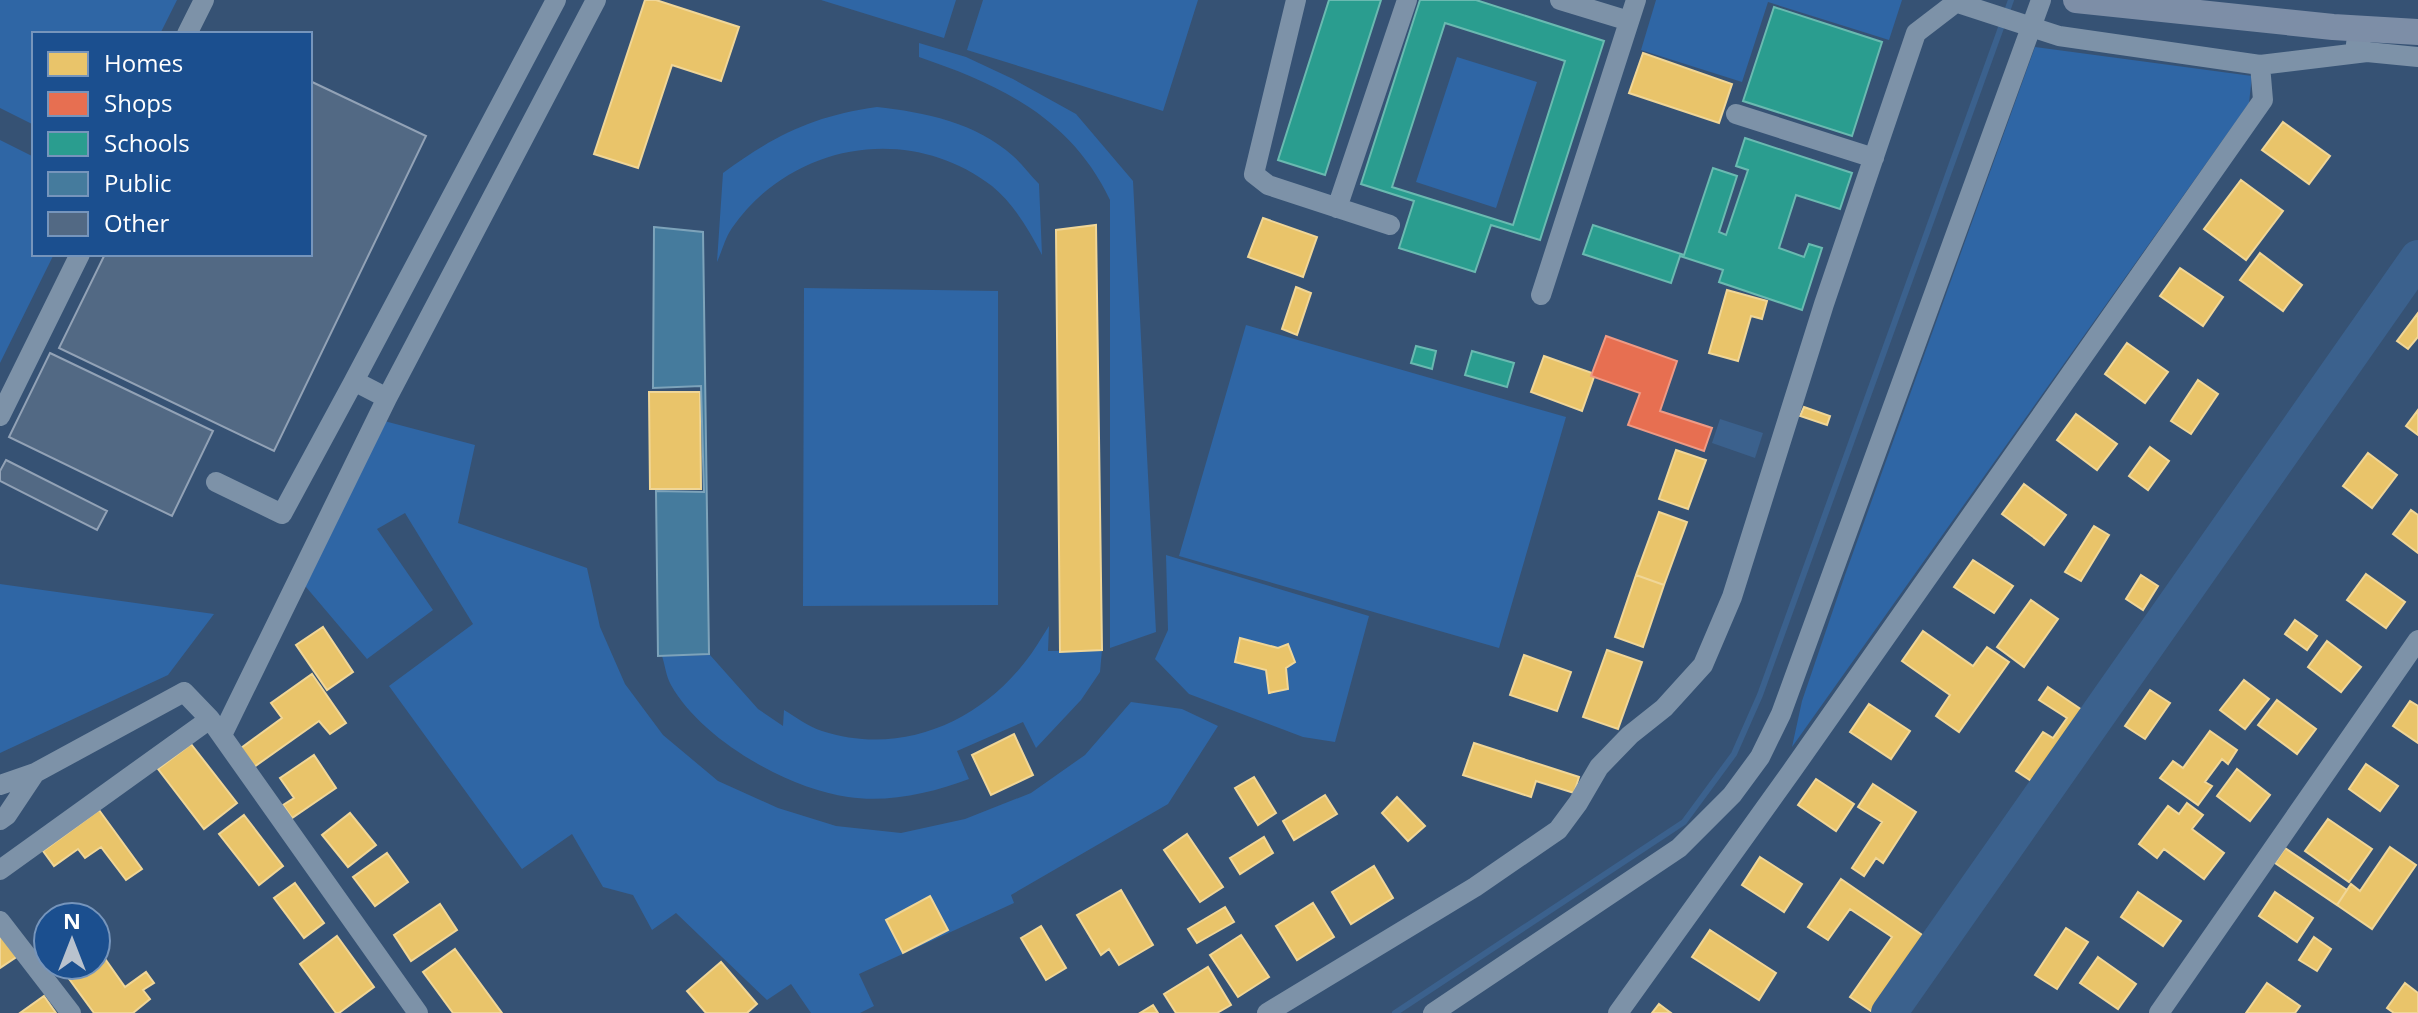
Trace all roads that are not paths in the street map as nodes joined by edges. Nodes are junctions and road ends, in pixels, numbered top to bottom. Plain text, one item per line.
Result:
1 (204, 0) edge
2 (556, 0) edge
3 (1296, 0) edge
4 (1407, 0) edge
5 (1560, 0) edge
6 (1636, 0) edge
7 (2041, 0) edge
8 (2076, 0) edge
9 (1958, 1) edge
10 (587, 3) edge
11 (2221, 5) edge
12 (2418, 14) edge
13 (1629, 21) junction
14 (2013, 21) junction
15 (2333, 27) junction
16 (188, 32) edge
17 (2418, 32) edge
18 (2367, 52) junction
19 (2418, 57) edge
20 (2260, 65) junction
21 (1736, 114) dead end
22 (1874, 158) junction
23 (1337, 208) junction
24 (1390, 225) dead end
25 (79, 256) edge
26 (1541, 295) dead end
27 (354, 381) junction
28 (387, 398) junction
29 (0, 416) edge
30 (216, 482) dead end
31 (2418, 640) edge
32 (216, 727) junction
33 (35, 773) junction
34 (0, 785) edge
35 (0, 820) edge
36 (0, 870) edge
37 (0, 921) edge
38 (71, 1013) edge
39 (418, 1013) edge
40 (1267, 1013) edge
41 (1433, 1013) edge
42 (1618, 1013) edge
43 (2159, 1013) edge

1 - 16 street
2 - 27 street
3 - 23 street
4 - 23 street
5 - 13 street
6 - 13 street
7 - 14 street
8 - 11 main road
9 - 14 street
9 - 22 street
10 - 28 street
11 - 12 main road
11 - 15 main road
13 - 26 street
14 - 20 street
14 - 41 street
15 - 17 main road
15 - 18 street
18 - 19 street
18 - 20 street
20 - 42 street
21 - 22 street
22 - 40 street
23 - 24 street
25 - 29 street
27 - 28 street
27 - 30 street
28 - 32 street
31 - 43 street
32 - 33 street
32 - 36 street
32 - 39 street
33 - 34 street
33 - 35 street
37 - 38 street

